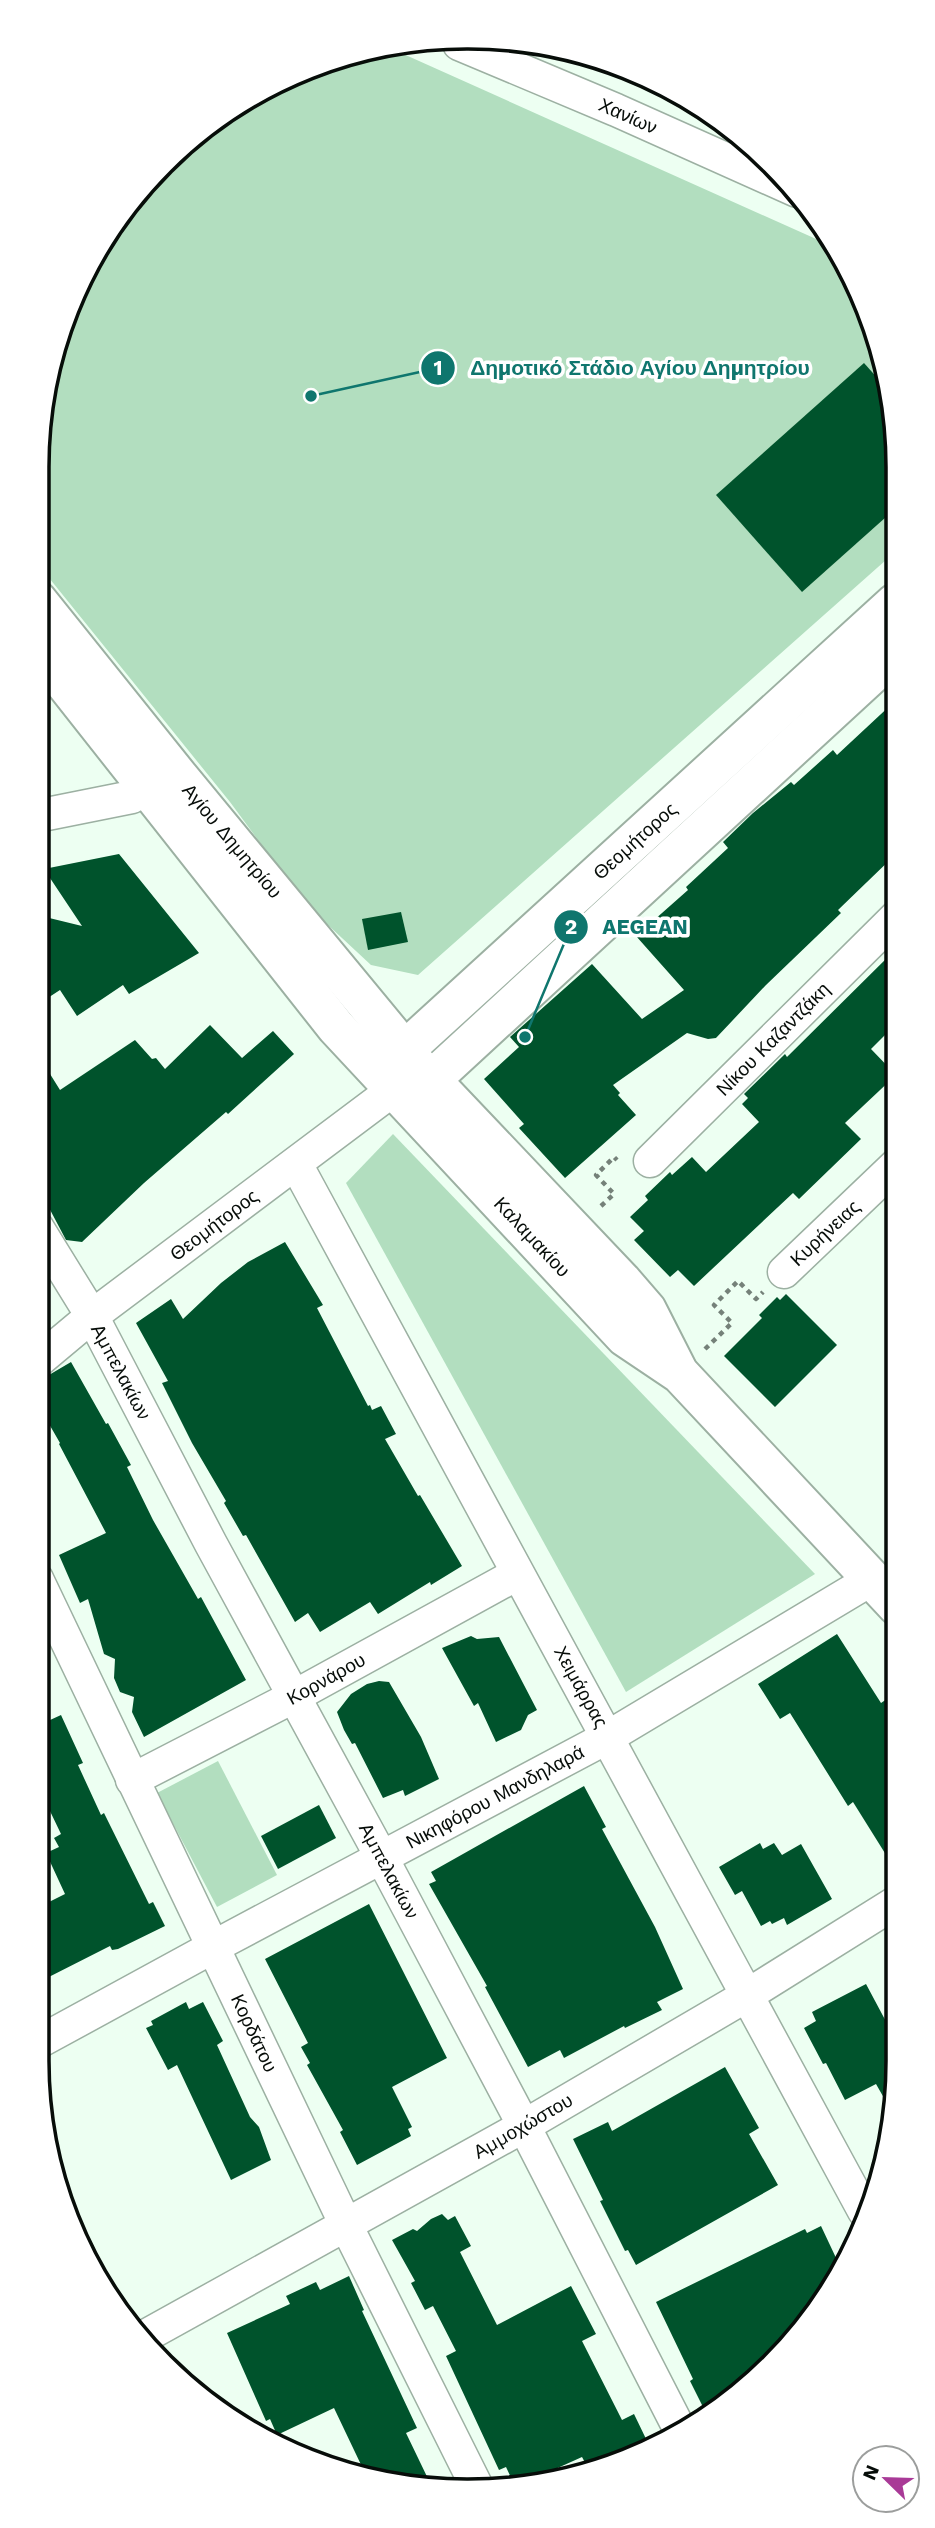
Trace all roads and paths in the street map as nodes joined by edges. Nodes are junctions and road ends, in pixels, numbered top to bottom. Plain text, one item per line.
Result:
1 (496, 52) edge
2 (737, 152) edge
3 (753, 162) edge
4 (886, 611) edge
5 (49, 617) edge
6 (886, 661) edge
7 (49, 662) edge
8 (162, 782) junction
9 (49, 814) edge
10 (886, 927) edge
11 (405, 1050) junction
12 (431, 1080) junction
13 (393, 1090) junction
14 (650, 1161) joint
15 (296, 1164) junction
16 (886, 1175) edge
17 (575, 1231) junction
18 (49, 1246) edge
19 (784, 1272) joint
20 (92, 1316) junction
21 (49, 1352) edge
22 (680, 1374) junction
23 (517, 1573) junction
24 (885, 1593) edge
25 (49, 1604) edge
26 (293, 1697) junction
27 (608, 1737) junction
28 (132, 1780) junction
29 (382, 1858) junction
30 (886, 1909) edge
31 (213, 1947) junction
32 (747, 1996) junction
33 (49, 2036) edge
34 (524, 2126) junction
35 (860, 2204) edge
36 (345, 2225) junction
37 (151, 2333) edge
38 (677, 2423) edge
39 (473, 2479) edge

1 - 2 street, Χανίων
2 - 3 street, Χανίων
4 - 11 main road, Θεομήτορος
5 - 8 main road, Αγίου Δημητρίου
6 - 12 main road, Θεομήτορος
7 - 8 main road, Αγίου Δημητρίου
8 - 9 street
8 - 11 main road, Αγίου Δημητρίου
8 - 13 main road, Αγίου Δημητρίου
10 - 14 street, Νίκου Καζαντζάκη
11 - 12 main road, Αγίου Δημητρίου
11 - 13 street
12 - 13 main road, Θεομήτορος
12 - 17 main road, Καλαμακίου
13 - 15 street, Θεομήτορος
13 - 22 main road, Καλαμακίου
14 - 17 path
15 - 20 street, Θεομήτορος
15 - 23 street, Χειμάρρας
16 - 19 street, Κυρήνειας
17 - 22 main road, Καλαμακίου
18 - 20 street, Αμπελακίων
19 - 22 path
20 - 21 street, Θεομήτορος
20 - 26 street, Αμπελακίων
22 - 24 main road, Καλαμακίου
23 - 26 street, Κορνάρου
23 - 27 street, Χειμάρρας
24 - 27 street, Νικηφόρου Μανδηλαρά
25 - 28 street, Κορδάτου
26 - 28 street, Κορνάρου
26 - 29 street, Αμπελακίων
27 - 29 street, Νικηφόρου Μανδηλαρά
27 - 32 street, Χειμάρρας
28 - 31 street, Κορδάτου
29 - 31 street, Νικηφόρου Μανδηλαρά
29 - 34 street, Αμπελακίων
30 - 32 street, Αμμοχώστου
31 - 33 street, Νικηφόρου Μανδηλαρά
31 - 36 street, Κορδάτου
32 - 34 street, Αμμοχώστου
32 - 35 street, Χειμάρρας
34 - 36 street, Αμμοχώστου
34 - 38 street, Αμπελακίων
36 - 37 street, Αμμοχώστου
36 - 39 street, Κορδάτου

